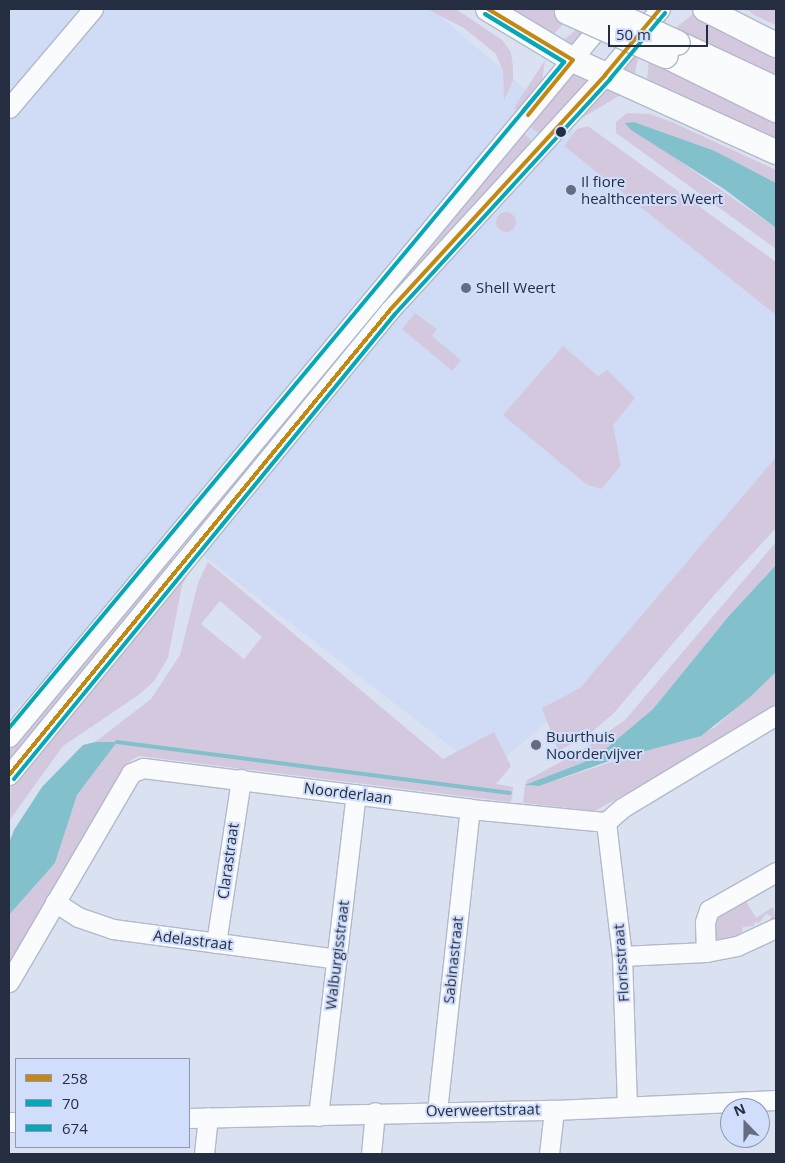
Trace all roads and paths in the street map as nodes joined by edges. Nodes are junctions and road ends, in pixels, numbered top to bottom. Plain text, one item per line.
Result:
1 (93, 9) edge
2 (488, 9) edge
3 (604, 9) edge
4 (613, 9) edge
5 (660, 9) edge
6 (705, 9) edge
7 (564, 10) edge
8 (776, 44) edge
9 (672, 50) junction
10 (573, 60) junction
11 (605, 75) junction
12 (776, 89) edge
13 (9, 108) edge
14 (776, 110) edge
15 (776, 152) edge
16 (776, 715) edge
17 (9, 737) edge
18 (9, 775) edge
19 (241, 779) junction
20 (356, 794) junction
21 (470, 809) junction
22 (606, 822) junction
23 (776, 872) edge
24 (55, 902) junction
25 (776, 928) edge
26 (216, 943) junction
27 (706, 952) junction
28 (622, 956) junction
29 (337, 959) junction
30 (9, 982) edge
31 (776, 1100) edge
32 (627, 1105) junction
33 (554, 1110) junction
34 (437, 1111) junction
35 (375, 1112) junction
36 (318, 1116) junction
37 (208, 1117) junction
38 (190, 1118) edge
39 (204, 1154) edge
40 (371, 1154) edge
41 (549, 1154) edge

1 - 13 street
2 - 10 main road
3 - 9 main road, bridge
4 - 10 street
5 - 11 street
6 - 8 main road
7 - 9 main road, bridge
9 - 12 main road
9 - 14 main road
10 - 11 main road
10 - 17 street
11 - 15 main road
11 - 18 street
16 - 22 street
19 - 20 street, Noorderlaan
19 - 24 street, Noorderlaan
19 - 26 street, Clarastraat
20 - 21 street, Noorderlaan
20 - 29 street, Walburgisstraat
21 - 22 street, Noorderlaan
21 - 34 street, Sabinastraat
22 - 28 street, Florisstraat
23 - 27 street
24 - 26 street, Adelastraat
24 - 30 street, Noorderlaan
25 - 27 street
26 - 29 street, Adelastraat
27 - 28 street
28 - 32 street, Florisstraat
29 - 36 street, Walburgisstraat
31 - 32 street, Overweertstraat
32 - 33 street, Overweertstraat
33 - 34 street, Overweertstraat
33 - 41 street
34 - 35 street, Overweertstraat
35 - 36 street, Overweertstraat
35 - 40 street
36 - 37 street, Overweertstraat
37 - 38 street, Overweertstraat
37 - 39 street

